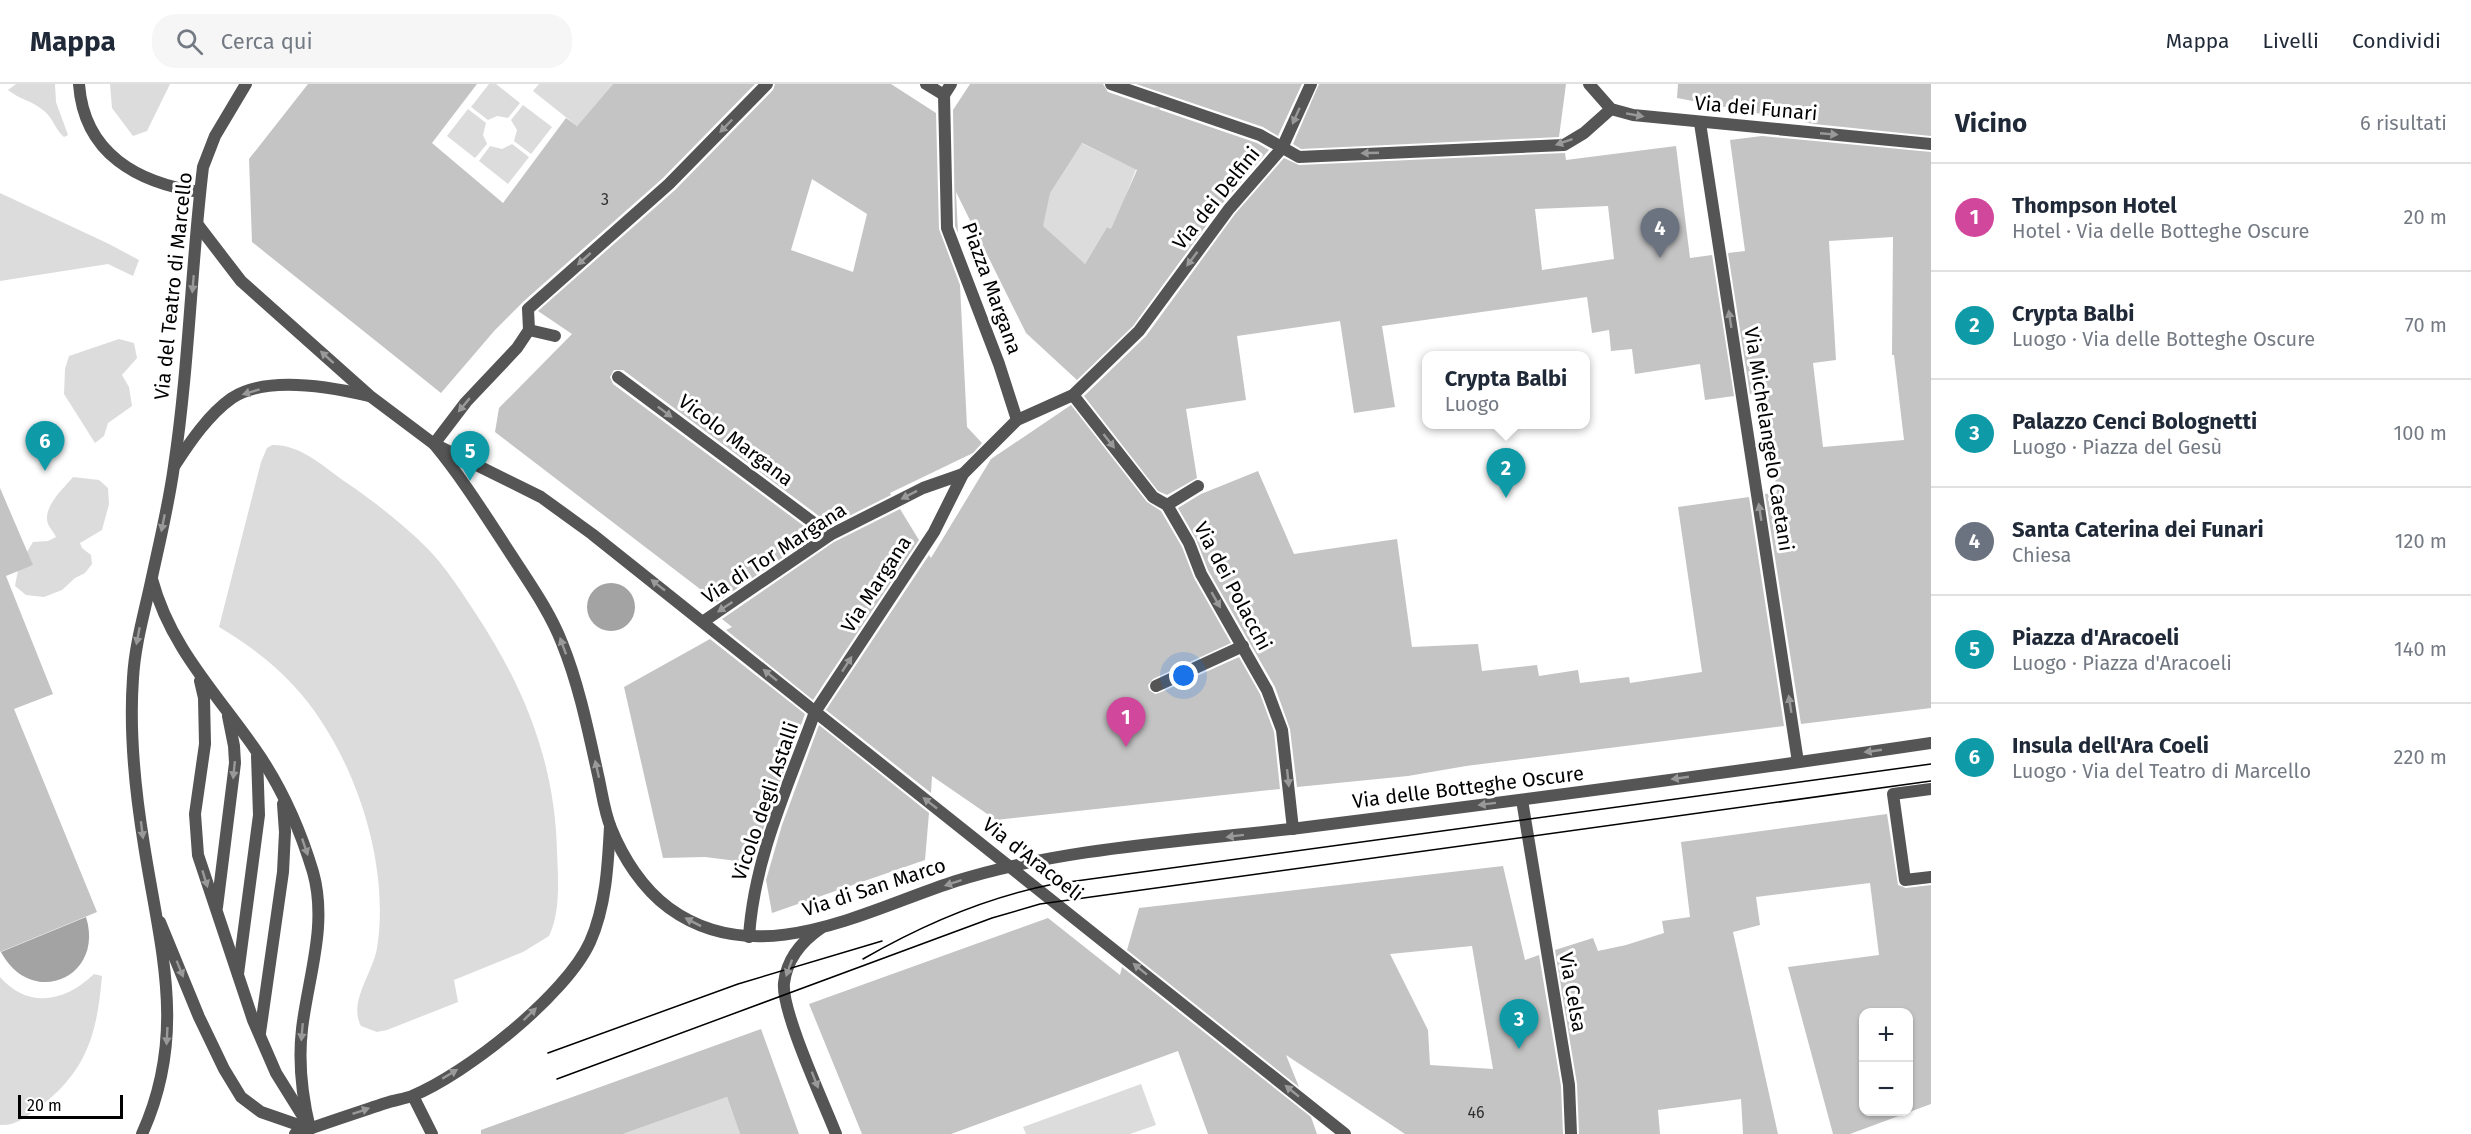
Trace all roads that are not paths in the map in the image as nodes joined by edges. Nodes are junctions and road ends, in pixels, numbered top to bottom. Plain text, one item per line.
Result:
1 (79, 84) edge
2 (246, 84) edge
3 (767, 84) edge
4 (926, 84) edge
5 (951, 84) edge
6 (1111, 84) edge
7 (1311, 84) edge
8 (1589, 84) edge
9 (944, 95) junction
10 (1611, 109) junction
11 (1700, 123) junction
12 (1931, 144) edge
13 (1282, 148) junction
14 (200, 192) junction
15 (198, 225) junction
16 (529, 330) junction
17 (555, 336) dead end
18 (618, 377) dead end
19 (1073, 395) junction
20 (370, 396) junction
21 (1017, 420) junction
22 (434, 444) junction
23 (174, 466) junction
24 (963, 474) junction
25 (1198, 486) dead end
26 (1167, 505) junction
27 (830, 535) junction
28 (152, 579) junction
29 (704, 621) junction
30 (1243, 646) junction
31 (200, 677) junction
32 (1156, 686) dead end
33 (227, 712) junction
34 (815, 712) junction
35 (1929, 744) edge
36 (257, 752) junction
37 (1798, 762) junction
38 (1931, 789) edge
39 (281, 794) junction
40 (1522, 800) junction
41 (610, 826) junction
42 (1293, 829) junction
43 (1009, 866) junction
44 (1931, 877) edge
45 (157, 915) junction
46 (218, 916) junction
47 (825, 925) junction
48 (749, 938) junction
49 (238, 980) junction
50 (260, 1035) junction
51 (413, 1096) junction
52 (310, 1129) junction
53 (1341, 1131) edge
54 (142, 1134) edge
55 (295, 1134) edge
56 (432, 1134) edge
57 (836, 1134) edge
58 (1571, 1134) edge

1 - 14 street
2 - 14 street, Via del Teatro di Marcello
3 -> 16 street
4 - 9 street
5 - 9 street
6 - 13 street
7 -> 13 street
8 - 10 street
9 - 21 street, Piazza Margana
10 -> 11 street, Via dei Funari
10 -> 13 street, Via dei Delfini
11 -> 12 street, Via dei Funari
37 -> 11 street, Via Michelangelo Caetani
13 -> 19 street, Via dei Delfini
14 - 15 street, Via del Teatro di Marcello
20 -> 15 street
15 -> 23 street, Via del Teatro di Marcello
16 - 17 street
16 -> 22 street
18 -> 27 street, Vicolo Margana
19 - 21 street
19 -> 26 street, Via dei Polacchi
20 - 22 street
20 -> 23 street, Via del Teatro di Marcello
21 - 24 street
29 -> 22 street, Via d'Aracoeli
41 -> 22 street
23 -> 28 street, Via del Teatro di Marcello
24 -> 27 street, Via di Tor Margana
34 -> 24 street, Via Margana
25 - 26 street
26 -> 30 street, Via dei Polacchi
27 -> 29 street, Via di Tor Margana
28 - 31 street
28 -> 45 street, Via del Teatro di Marcello
34 -> 29 street, Via d'Aracoeli
30 - 32 street
30 -> 42 street, Via dei Polacchi
31 - 33 street
31 -> 46 street
33 - 36 street
33 -> 46 street
43 -> 34 street, Via d'Aracoeli
34 - 48 street, Vicolo degli Astalli
35 -> 37 street, Via delle Botteghe Oscure
36 - 39 street
36 - 49 street
37 -> 40 street, Via delle Botteghe Oscure
38 - 44 street
39 - 50 street
39 -> 52 street
40 -> 42 street, Via delle Botteghe Oscure
40 - 58 street, Via Celsa
48 -> 41 street, Via di San Marco
51 -> 41 street
42 -> 43 street, Via delle Botteghe Oscure
43 -> 47 street, Via di San Marco
53 -> 43 street, Via d'Aracoeli
45 -> 52 street, Via del Teatro di Marcello
45 -> 54 street, Via del Teatro di Marcello
46 - 49 street
47 - 48 street, Via di San Marco
47 -> 57 street
49 - 50 street
50 - 52 street
52 -> 51 street
51 - 56 street
52 - 55 street

